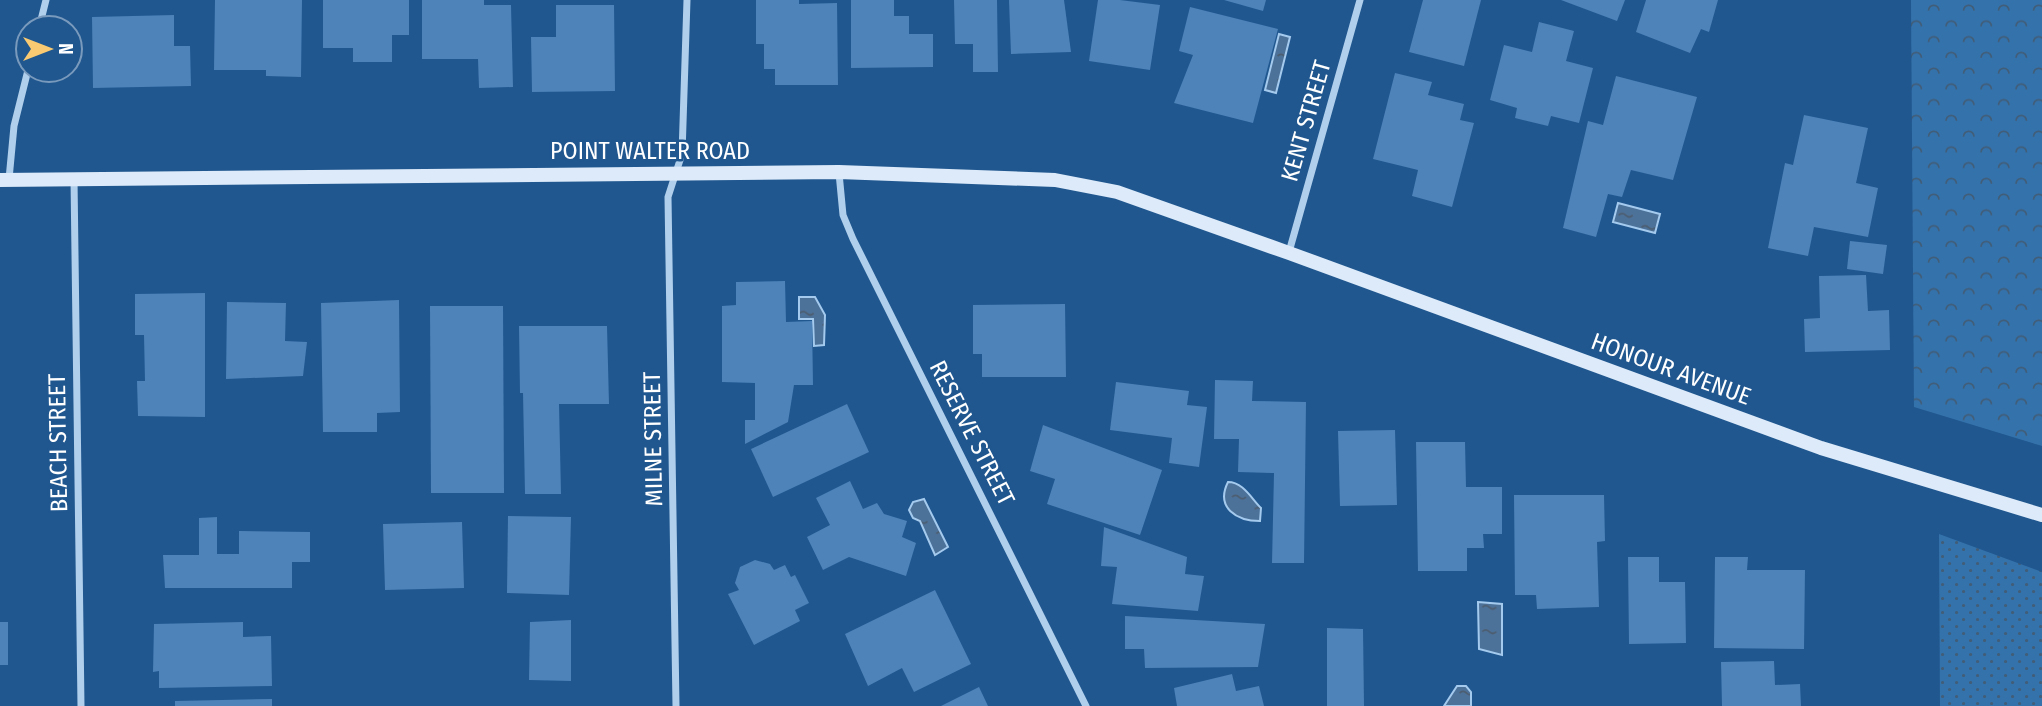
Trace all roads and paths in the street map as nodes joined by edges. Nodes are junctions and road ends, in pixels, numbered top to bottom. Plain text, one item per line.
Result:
1 (687, 0) edge
2 (1360, 0) edge
3 (24, 84) edge
4 (839, 172) junction
5 (676, 173) junction
6 (74, 179) junction
7 (4, 180) edge
8 (1289, 253) junction
9 (2042, 515) edge
10 (81, 706) edge
11 (676, 706) edge
12 (1086, 706) edge

1 - 5 street, MILNE STREET
2 - 8 street, KENT STREET
3 - 7 street
4 - 5 street, POINT WALTER ROAD
4 - 8 street, POINT WALTER ROAD
4 - 12 street, RESERVE STREET
5 - 6 street, POINT WALTER ROAD
5 - 11 street, MILNE STREET
6 - 7 street, POINT WALTER ROAD
6 - 10 street, BEACH STREET
8 - 9 street, HONOUR AVENUE

